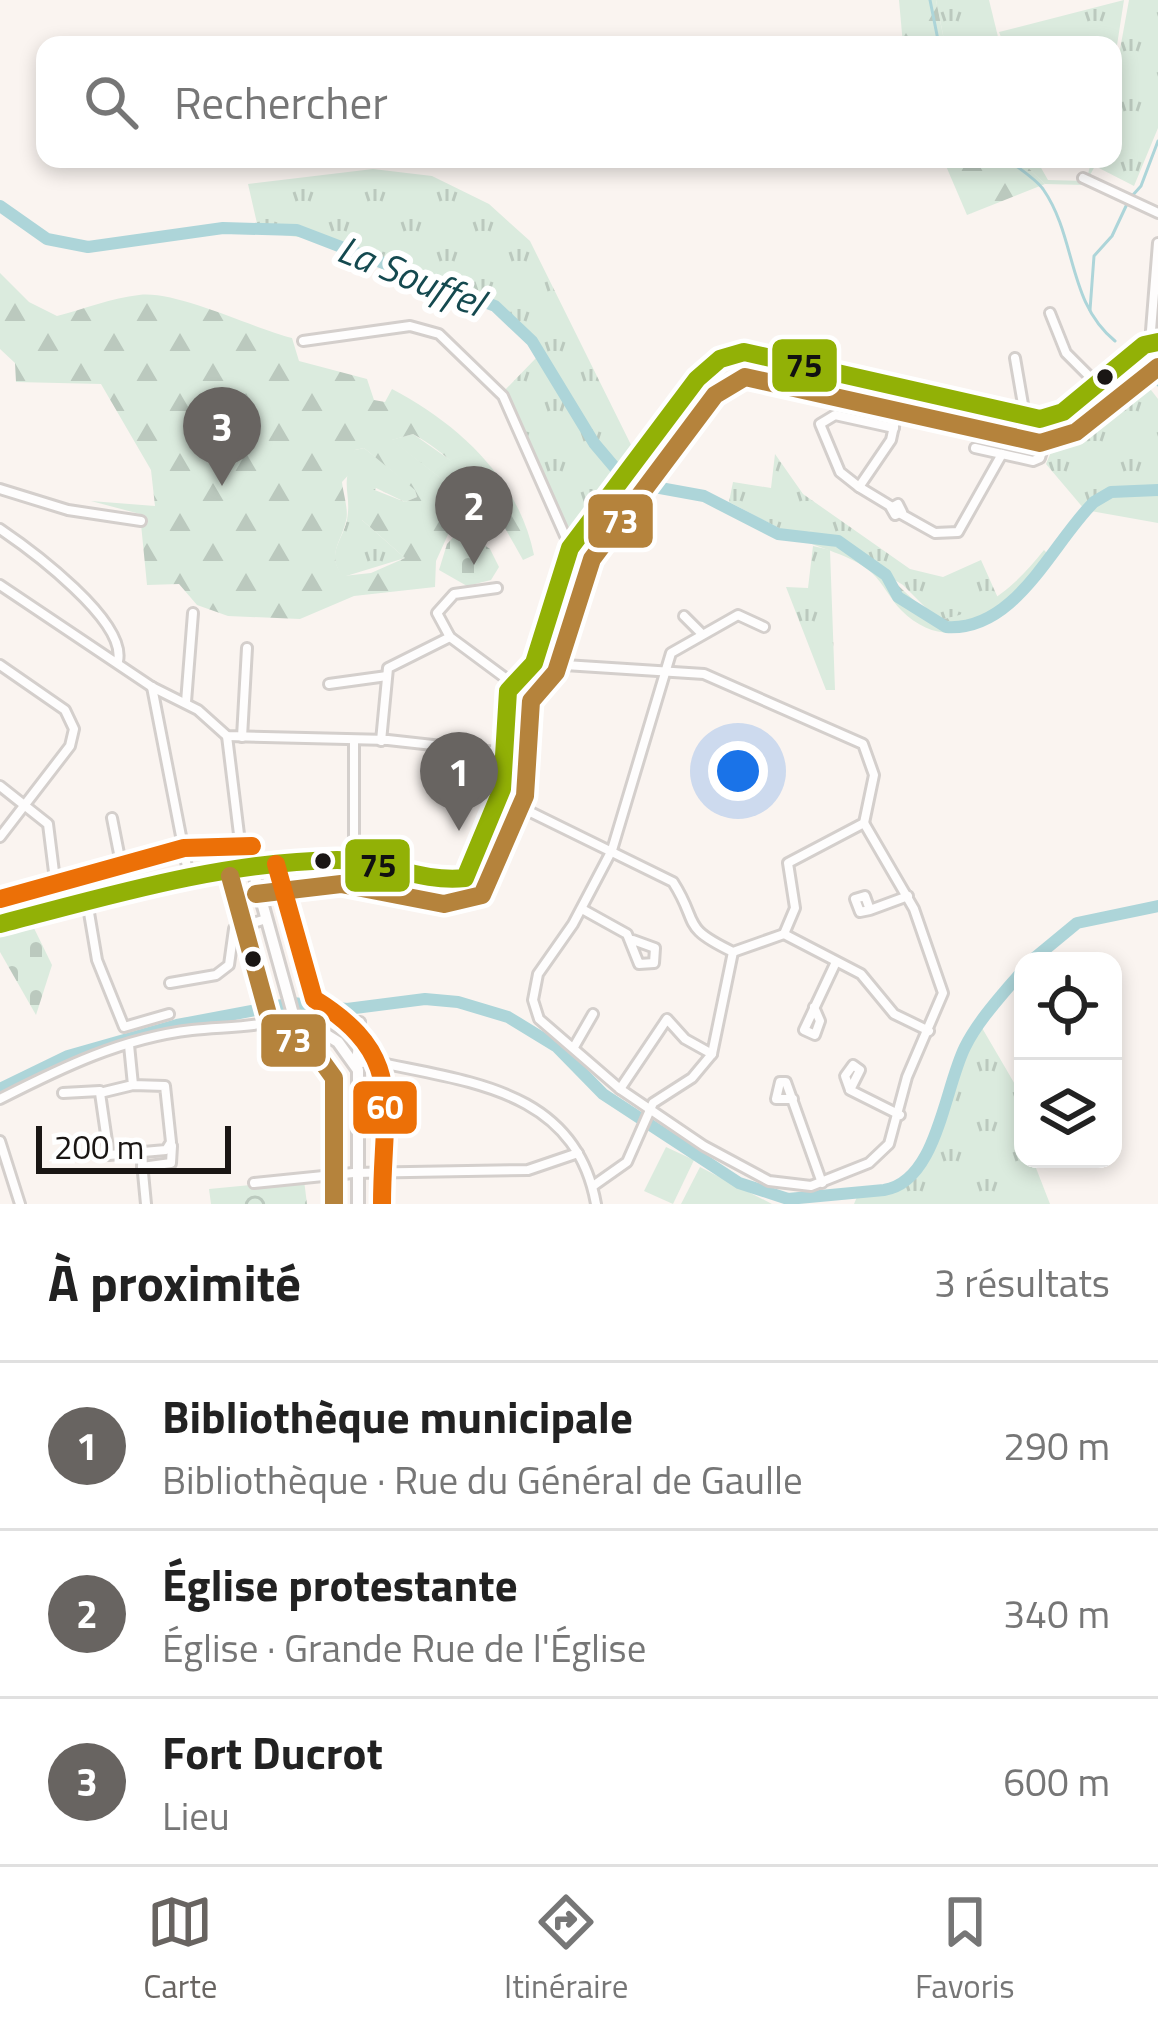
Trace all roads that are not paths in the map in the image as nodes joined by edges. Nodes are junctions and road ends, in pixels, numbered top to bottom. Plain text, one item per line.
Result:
1 (1083, 178) dead end
2 (1158, 214) edge
3 (1158, 244) edge
4 (1050, 313) dead end
5 (303, 340) dead end
6 (1154, 342) edge
7 (1015, 358) dead end
8 (1096, 383) junction
9 (902, 389) junction
10 (1025, 416) junction
11 (1052, 417) junction
12 (894, 428) junction
13 (976, 448) dead end
14 (1002, 454) junction
15 (859, 487) junction
16 (0, 489) edge
17 (141, 521) dead end
18 (0, 530) edge
19 (570, 548) junction
20 (0, 585) edge
21 (497, 588) dead end
22 (193, 613) dead end
23 (683, 616) dead end
24 (764, 627) dead end
25 (703, 634) junction
26 (451, 637) junction
27 (247, 648) dead end
28 (118, 661) junction
29 (534, 663) junction
30 (0, 665) edge
31 (666, 668) junction
32 (387, 676) junction
33 (512, 683) junction
34 (329, 684) dead end
35 (152, 687) junction
36 (166, 691) junction
37 (154, 699) junction
38 (186, 702) junction
39 (227, 736) junction
40 (242, 737) junction
41 (381, 741) junction
42 (354, 743) junction
43 (506, 753) junction
44 (0, 787) edge
45 (500, 797) junction
46 (24, 806) junction
47 (112, 818) dead end
48 (864, 823) junction
49 (0, 837) edge
50 (612, 850) junction
51 (354, 862) junction
52 (248, 868) junction
53 (54, 872) dead end
54 (188, 872) junction
55 (126, 889) junction
56 (908, 896) junction
57 (86, 900) junction
58 (582, 909) junction
59 (870, 910) dead end
60 (267, 919) junction
61 (0, 924) edge
62 (784, 934) junction
63 (633, 940) dead end
64 (733, 952) junction
65 (836, 962) junction
66 (170, 983) dead end
67 (814, 1007) dead end
68 (290, 1008) junction
69 (169, 1014) dead end
70 (593, 1014) dead end
71 (360, 1022) dead end
72 (929, 1031) junction
73 (655, 1037) junction
74 (685, 1039) junction
75 (130, 1045) junction
76 (574, 1047) junction
77 (712, 1054) junction
78 (356, 1064) junction
79 (133, 1085) junction
80 (620, 1089) junction
81 (850, 1090) dead end
82 (100, 1091) junction
83 (63, 1093) dead end
84 (0, 1099) edge
85 (793, 1100) dead end
86 (648, 1109) junction
87 (901, 1115) junction
88 (0, 1141) edge
89 (172, 1142) junction
90 (141, 1152) junction
91 (579, 1152) junction
92 (3, 1156) edge
93 (142, 1166) junction
94 (360, 1174) junction
95 (254, 1183) dead end
96 (822, 1183) junction
97 (593, 1186) junction
98 (20, 1204) edge
99 (146, 1204) edge
100 (358, 1204) edge
101 (596, 1204) edge

1 - 2 street
3 - 6 street
4 - 8 street
5 - 19 street
6 - 8 street
7 - 10 street
8 - 11 street
9 - 10 street
9 - 12 street
9 - 19 street
10 - 11 street
11 - 14 street
12 - 15 street
12 - 15 street
13 - 14 street
14 - 15 street
16 - 17 street
18 - 28 street
19 - 29 street
20 - 28 street
21 - 26 street
22 - 38 street
23 - 25 street
24 - 25 street
25 - 31 street
26 - 32 street
26 - 33 street
27 - 40 street
28 - 35 street
29 - 31 street
29 - 33 street
30 - 46 street
31 - 48 street
31 - 50 street
32 - 34 street
32 - 41 street
33 - 43 street
35 - 36 street
35 - 37 street
36 - 37 street
36 - 38 street
37 - 54 street
38 - 39 street
39 - 40 street
39 - 52 street
40 - 42 street
41 - 42 street
41 - 43 street
42 - 51 street
43 - 45 street
44 - 46 street
45 - 50 street
45 - 51 street
46 - 49 street
46 - 53 street
47 - 55 street
48 - 56 street
48 - 62 street
50 - 58 street
50 - 64 street
51 - 52 street
52 - 54 street
52 - 60 street
54 - 55 street
55 - 57 street
56 - 59 street
56 - 72 street
57 - 61 street
57 - 69 street
58 - 63 street
58 - 76 street
60 - 66 street
60 - 68 street
62 - 64 street
62 - 65 street
64 - 77 street
65 - 67 street
65 - 72 street
68 - 75 street
68 - 78 street
70 - 76 street
71 - 78 street
72 - 87 street
73 - 74 street
73 - 74 street
73 - 80 street
74 - 77 street
75 - 79 street
75 - 84 street
76 - 80 street
77 - 86 street
78 - 91 street
78 - 94 street
79 - 82 street
79 - 89 street
80 - 86 street
81 - 87 street
82 - 83 street
82 - 90 street
85 - 96 street
86 - 96 street
86 - 97 street
87 - 96 street
88 - 92 street
89 - 90 street
89 - 93 street
90 - 93 street
91 - 94 street
91 - 97 street
92 - 98 street
93 - 99 street
94 - 95 street
94 - 100 street
97 - 101 street

